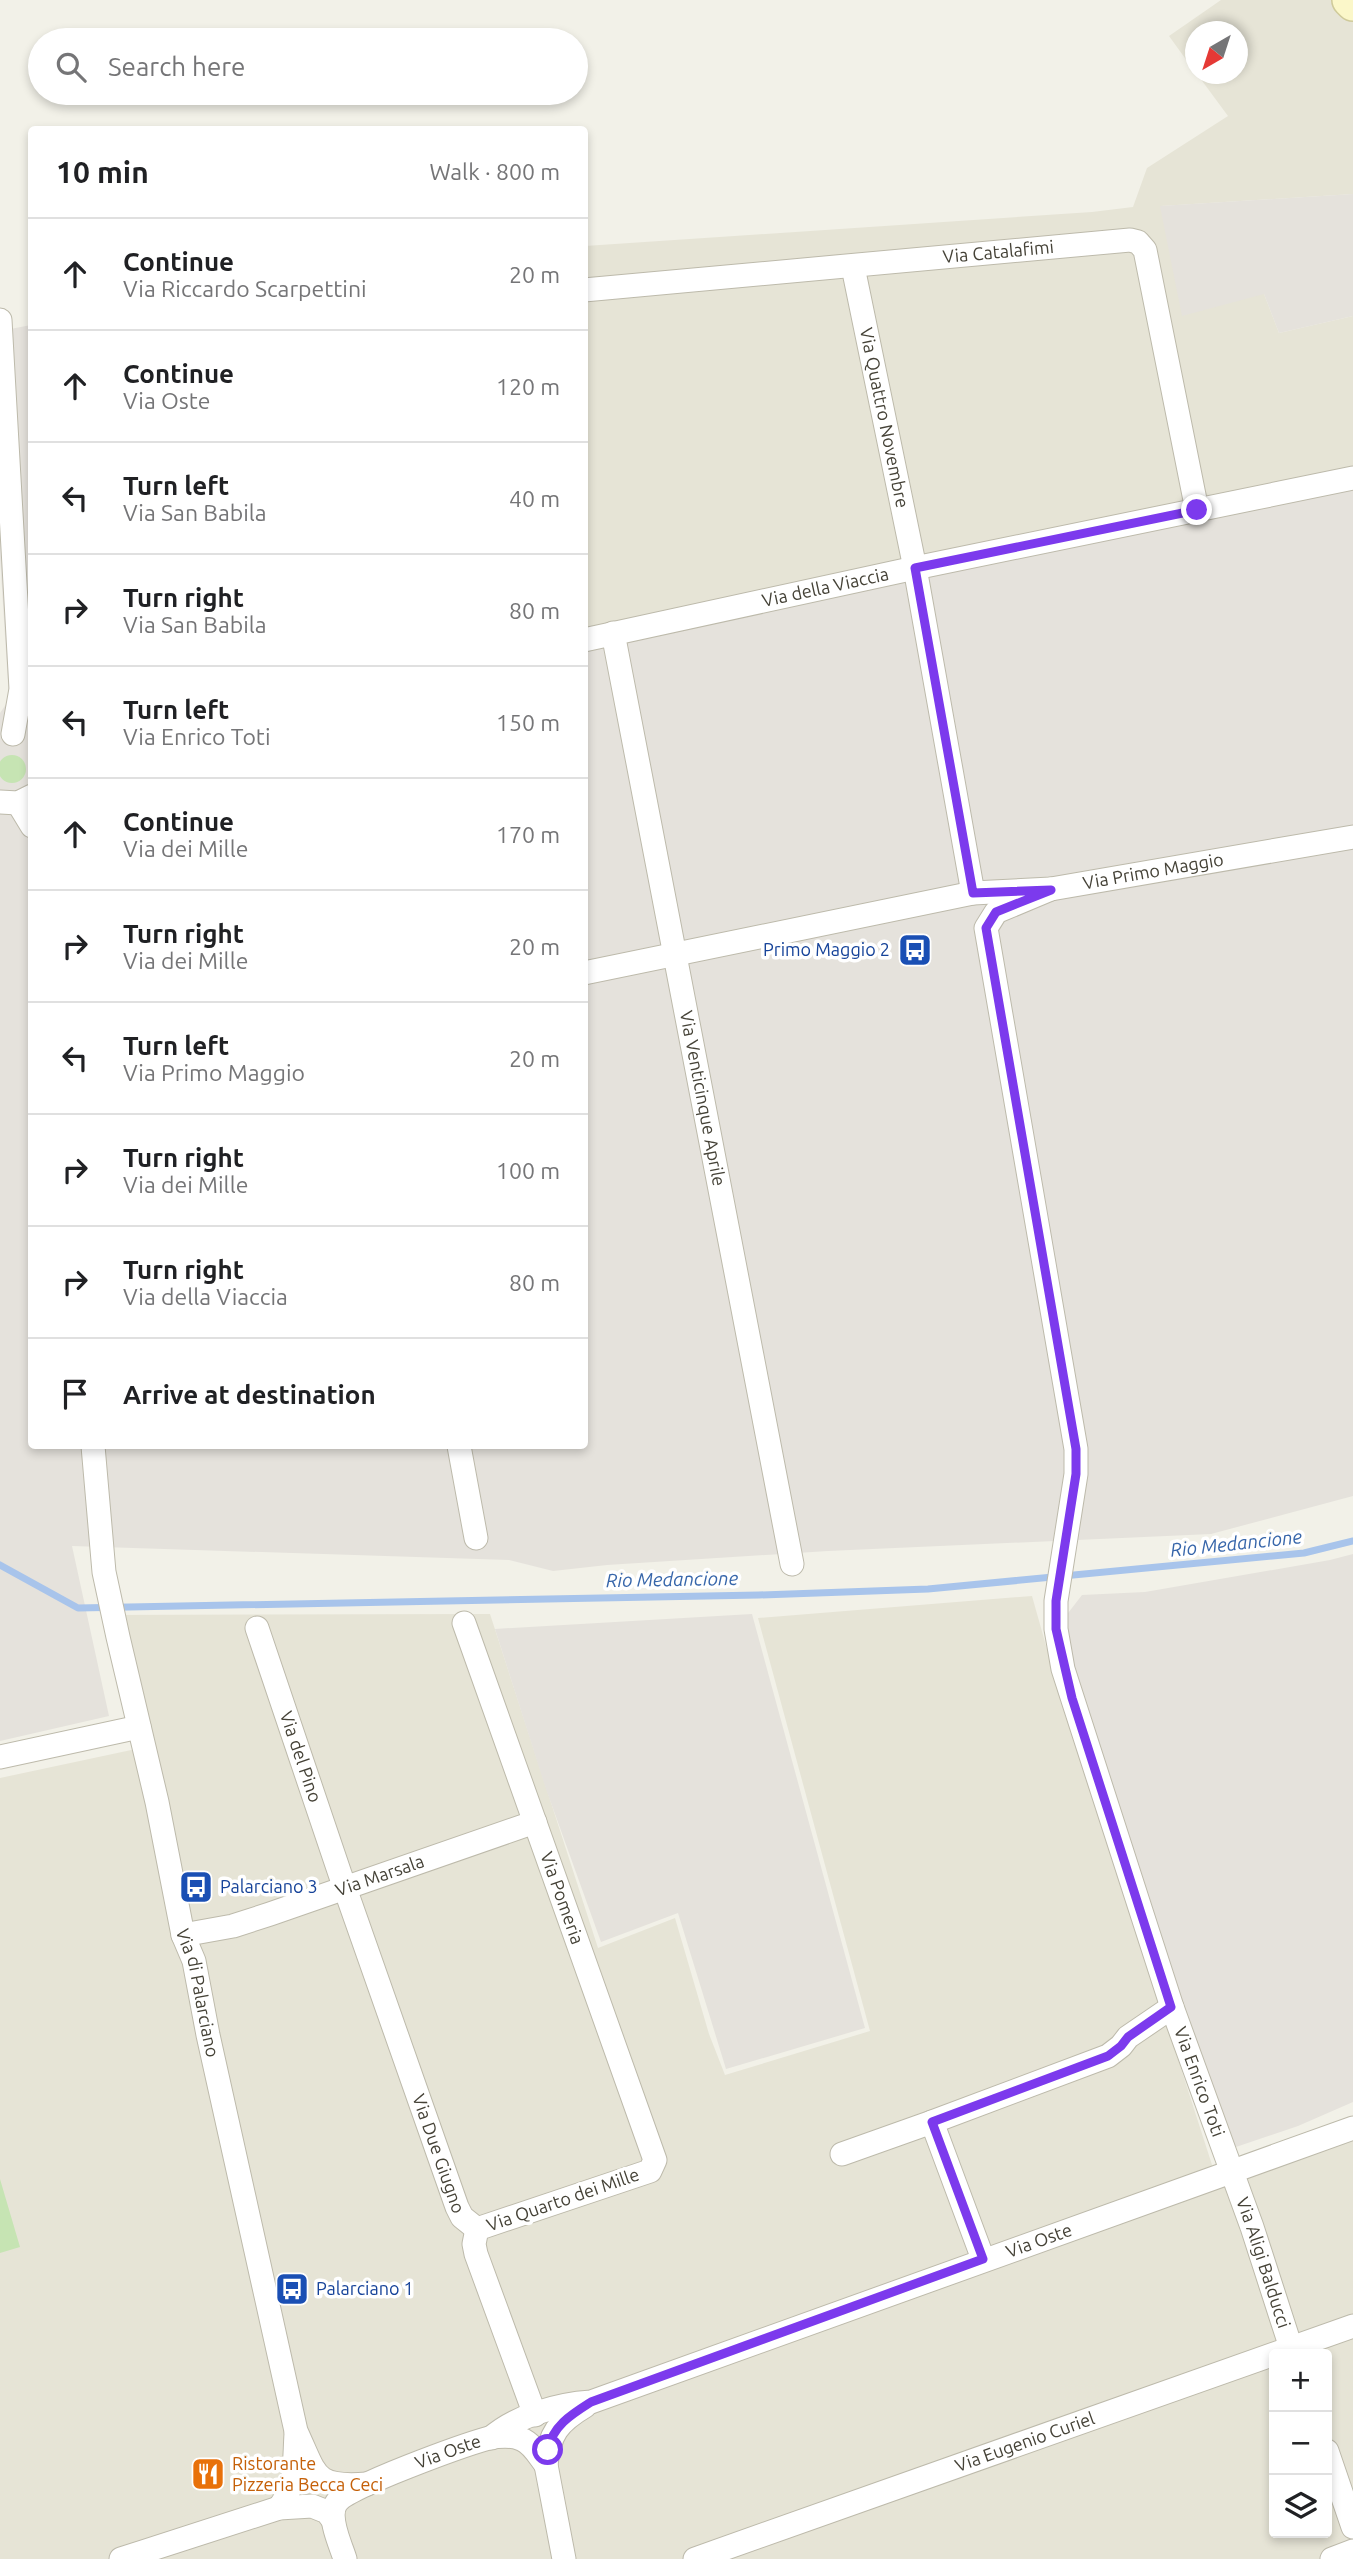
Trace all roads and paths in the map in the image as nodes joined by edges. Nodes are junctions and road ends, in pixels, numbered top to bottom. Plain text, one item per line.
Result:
1 (1349, 0) edge
2 (1353, 4) edge
3 (853, 267) junction
4 (588, 290) edge
5 (0, 320) edge
6 (1353, 478) edge
7 (1197, 510) junction
8 (915, 568) junction
9 (612, 634) junction
10 (588, 639) edge
11 (15, 737) edge
12 (16, 800) edge
13 (28, 820) edge
14 (1353, 837) edge
15 (1051, 890) junction
16 (973, 893) junction
17 (676, 955) junction
18 (588, 972) edge
19 (93, 1449) edge
20 (460, 1449) edge
21 (476, 1538) dead end
22 (792, 1564) dead end
23 (464, 1623) dead end
24 (257, 1628) dead end
25 (138, 1727) junction
26 (0, 1757) edge
27 (535, 1822) junction
28 (344, 1887) junction
29 (183, 1935) junction
30 (1171, 2007) junction
31 (932, 2122) junction
32 (1353, 2127) edge
33 (842, 2154) dead end
34 (650, 2171) joint
35 (1232, 2171) junction
36 (477, 2229) junction
37 (983, 2259) junction
38 (1353, 2326) edge
39 (1291, 2349) edge
40 (1297, 2349) edge
41 (1269, 2359) edge
42 (591, 2402) junction
43 (534, 2415) junction
44 (296, 2431) junction
45 (491, 2438) junction
46 (546, 2465) junction
47 (1332, 2466) edge
48 (367, 2483) junction
49 (334, 2484) joint
50 (278, 2508) junction
51 (333, 2520) junction
52 (1353, 2528) edge
53 (1353, 2552) edge
54 (121, 2559) edge
55 (345, 2559) edge
56 (564, 2559) edge
57 (695, 2559) edge
58 (1332, 2559) edge

1 - 2 street
3 - 4 street, Via Catalafimi
3 - 7 street, Via Catalafimi
3 - 8 street, Via Quattro Novembre
5 - 11 street
6 - 7 street, Via della Viaccia
7 - 8 street, Via della Viaccia
8 - 9 street, Via della Viaccia
8 - 16 street, Via Quattro Novembre
9 - 10 street, Via della Viaccia
9 - 17 street, Via Venticinque Aprile
12 - 13 street
14 - 15 street, Via Primo Maggio
15 - 16 street, Via Primo Maggio
15 - 30 street, Via Enrico Toti
16 - 17 street, Via Primo Maggio
17 - 18 street, Via Primo Maggio
17 - 22 street, Via Venticinque Aprile
19 - 25 street, Via di Palarciano
20 - 21 street
23 - 27 street, Via Pomeria
24 - 28 street, Via del Pino
25 - 26 street
25 - 29 street, Via di Palarciano
27 - 28 street, Via Marsala
27 - 34 street, Via Pomeria
28 - 29 street, Via Marsala
28 - 36 street, Via Due Giugno
29 - 44 street, Via di Palarciano
30 - 31 street
30 - 35 street, Via Enrico Toti
31 - 33 street
31 - 37 street
32 - 35 street, Via Oste
34 - 36 street, Via Quarto dei Mille
35 - 37 street, Via Oste
35 - 39 street, Via Aligi Balducci
36 - 43 street, Via Due Giugno
37 - 42 street, Via Oste
38 - 40 street, Via Eugenio Curiel
41 - 57 street, Via Eugenio Curiel
42 - 43 street, Via Oste
42 - 46 street
43 - 45 street, Via Oste
44 - 49 street, Via di Palarciano
44 - 50 street
45 - 46 street, Via Oste
45 - 48 street, Via Oste
46 - 56 street
47 - 52 street
48 - 49 street, Via Oste
48 - 51 street, Via Oste
50 - 51 street
50 - 54 street
51 - 55 street
53 - 58 street

